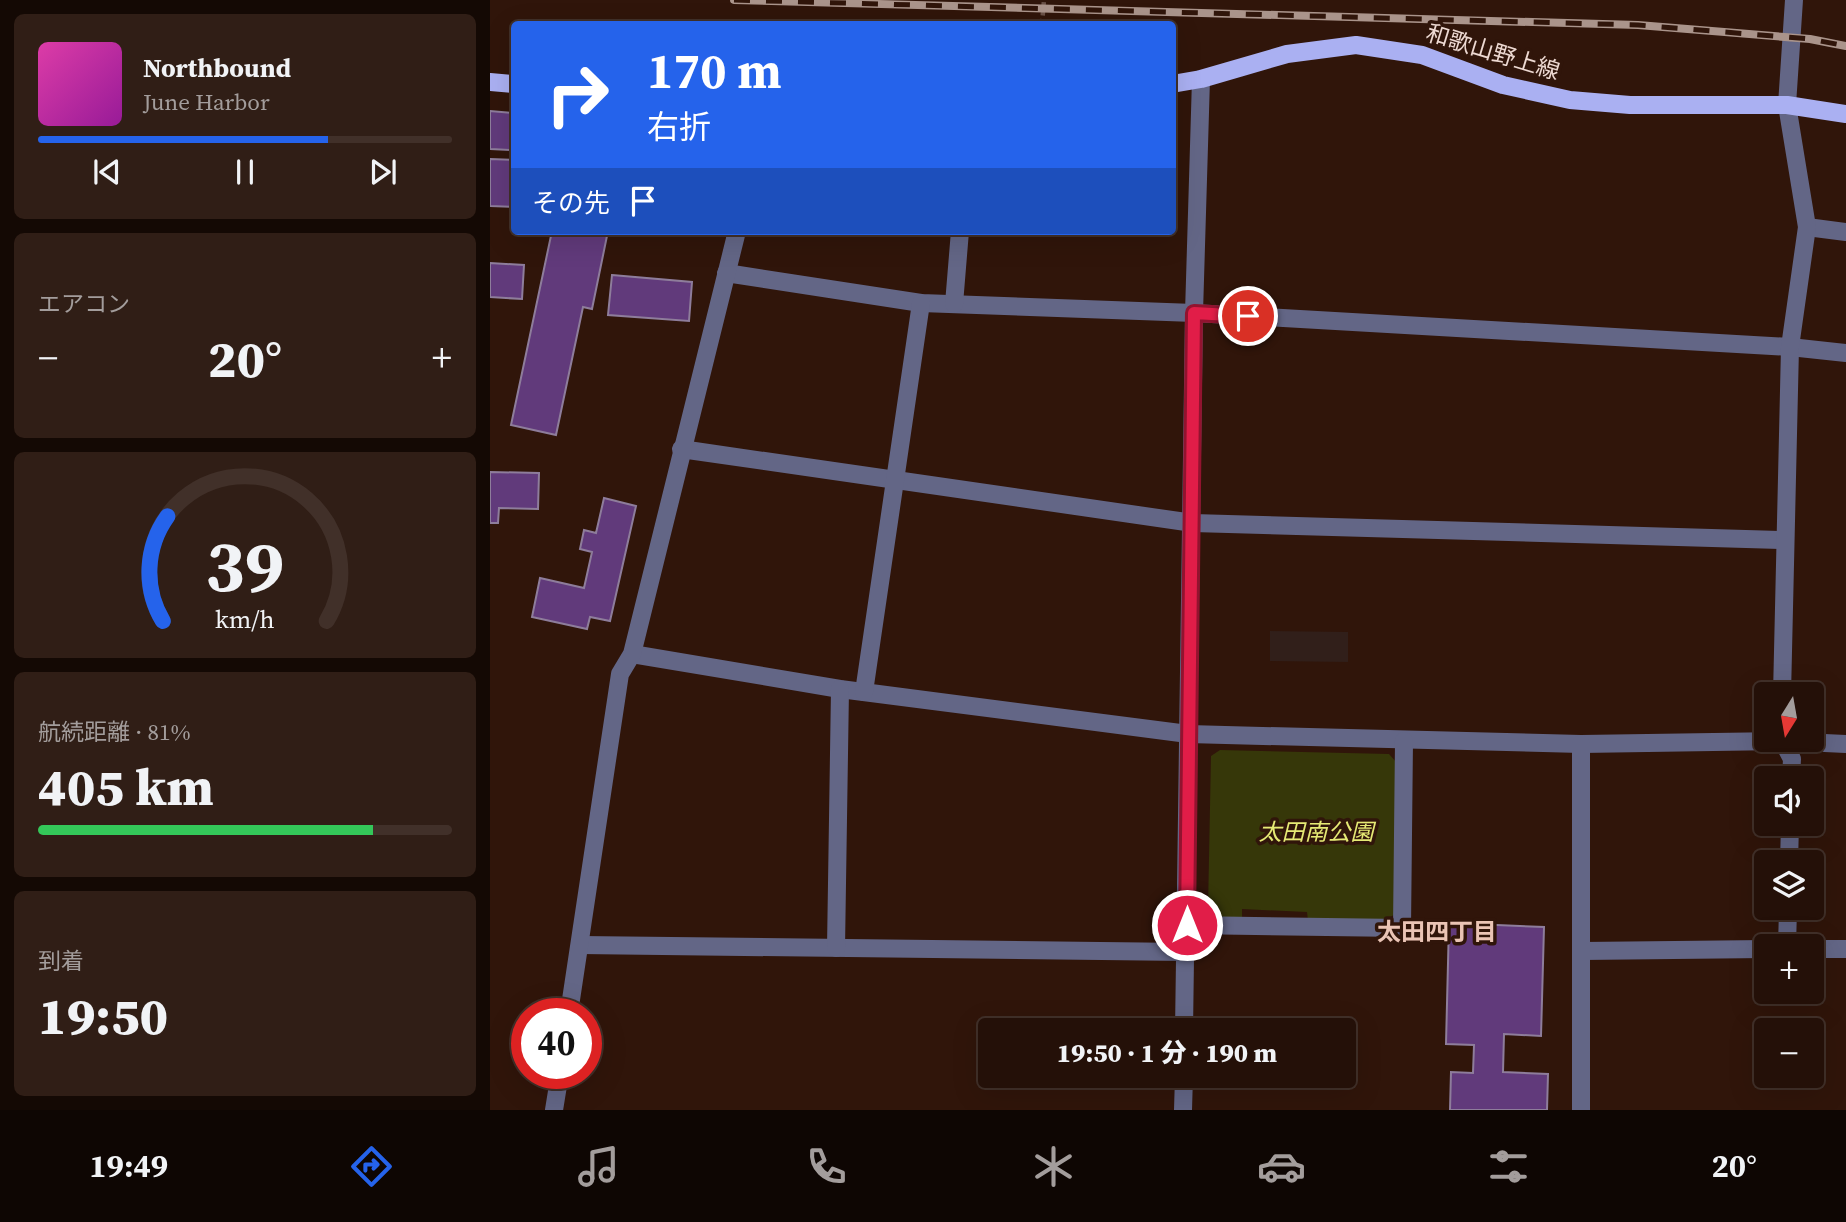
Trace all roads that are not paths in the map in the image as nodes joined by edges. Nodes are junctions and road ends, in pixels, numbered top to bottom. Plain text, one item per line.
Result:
1 (1794, 0) edge
2 (1201, 79) junction
3 (490, 82) edge
4 (1176, 83) edge
5 (511, 84) edge
6 (1787, 105) junction
7 (1846, 114) edge
8 (1807, 227) junction
9 (1846, 232) edge
10 (736, 235) edge
11 (960, 235) edge
12 (726, 273) junction
13 (921, 303) junction
14 (954, 304) junction
15 (1194, 313) junction
16 (1790, 347) junction
17 (1846, 353) edge
18 (681, 449) junction
19 (896, 481) junction
20 (1193, 523) junction
21 (1784, 540) junction
22 (632, 654) junction
23 (1782, 682) edge
24 (840, 689) junction
25 (864, 692) junction
26 (1188, 734) junction
27 (1404, 741) junction
28 (1754, 741) edge
29 (1824, 743) edge
30 (1581, 744) junction
31 (1846, 744) edge
32 (1187, 925) junction
33 (580, 945) junction
34 (836, 948) junction
35 (1754, 949) edge
36 (1824, 949) edge
37 (1846, 949) edge
38 (1582, 951) junction
39 (1186, 952) junction
40 (571, 998) edge
41 (1184, 1018) edge
42 (1184, 1088) edge
43 (557, 1089) edge
44 (554, 1110) edge
45 (1183, 1110) edge
46 (1581, 1110) edge

1 - 6 street
2 - 4 main road, 和歌山野上線
2 - 6 main road, 和歌山野上線
2 - 15 street
3 - 5 main road
6 - 7 main road, 和歌山野上線
6 - 8 street
8 - 9 street
8 - 16 street
10 - 12 street
11 - 14 street
12 - 13 street
12 - 18 street
13 - 14 street
13 - 19 street
14 - 15 street
15 - 16 street
15 - 20 street
16 - 17 street
16 - 21 street
18 - 19 street
18 - 22 street
19 - 20 street
19 - 25 street
20 - 21 street
20 - 26 street
21 - 23 street
22 - 24 street
22 - 33 street
24 - 25 street
24 - 34 street
25 - 26 street
26 - 27 street
26 - 32 street
27 - 30 street
27 - 32 street
28 - 30 street
29 - 31 street
30 - 38 street
32 - 39 street
33 - 34 street
33 - 40 street
34 - 39 street
35 - 38 street
36 - 37 street
38 - 46 street
39 - 41 street
42 - 45 street
43 - 44 street

